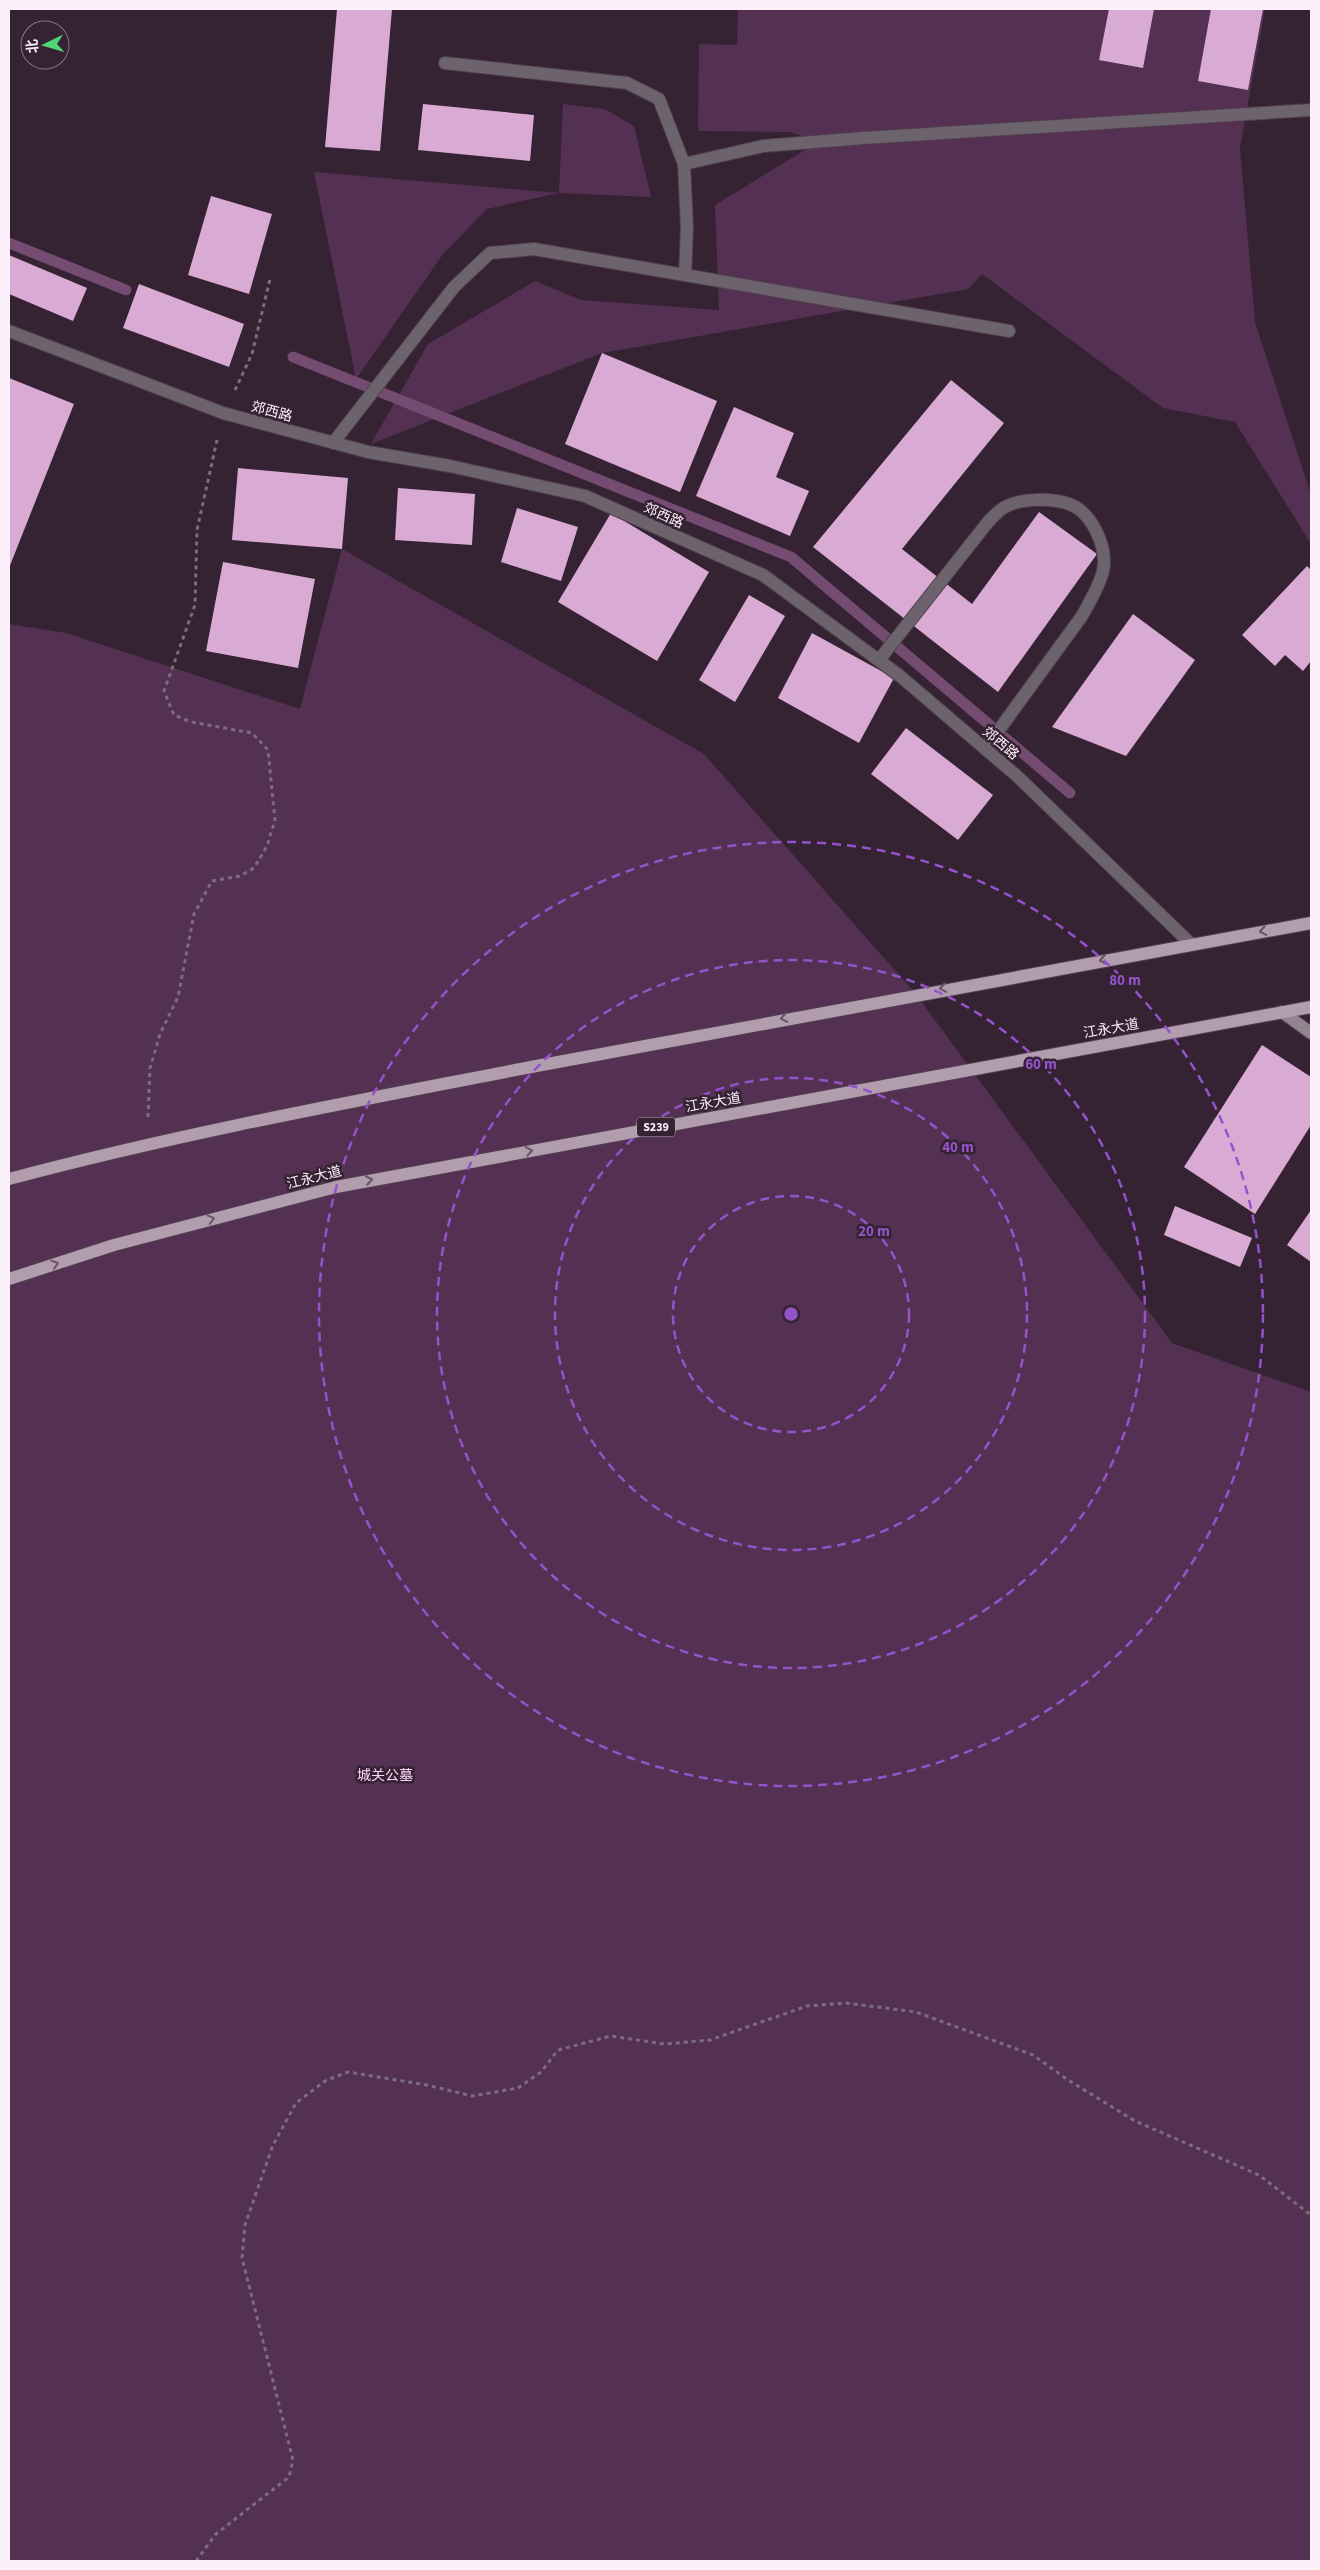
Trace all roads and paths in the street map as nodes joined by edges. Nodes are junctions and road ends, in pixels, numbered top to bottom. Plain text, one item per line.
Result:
1 (445, 63) dead end
2 (1311, 110) edge
3 (684, 164) junction
4 (686, 275) junction
5 (270, 279) dead end
6 (9, 331) edge
7 (1009, 331) dead end
8 (223, 413) junction
9 (333, 443) junction
10 (881, 658) junction
11 (986, 746) junction
12 (1311, 923) edge
13 (1190, 944) junction
14 (1311, 1007) edge
15 (1282, 1012) junction
16 (1311, 1034) edge
17 (146, 1145) junction
18 (9, 1179) edge
19 (9, 1279) edge
20 (1311, 2215) edge
21 (196, 2561) edge

1 - 3 street
2 - 3 street
3 - 4 street
4 - 7 street
4 - 9 street
5 - 8 path
6 - 8 street, 郊西路
8 - 9 street, 郊西路
8 - 17 path
9 - 10 street, 郊西路
10 - 11 street, 郊西路
10 - 11 street
11 - 13 street, 郊西路
12 -> 13 main road
13 -> 17 main road
14 - 15 main road, 江永大道 / S239
15 - 16 street
19 -> 15 main road, 江永大道 / S239
17 - 18 main road
20 - 21 path

